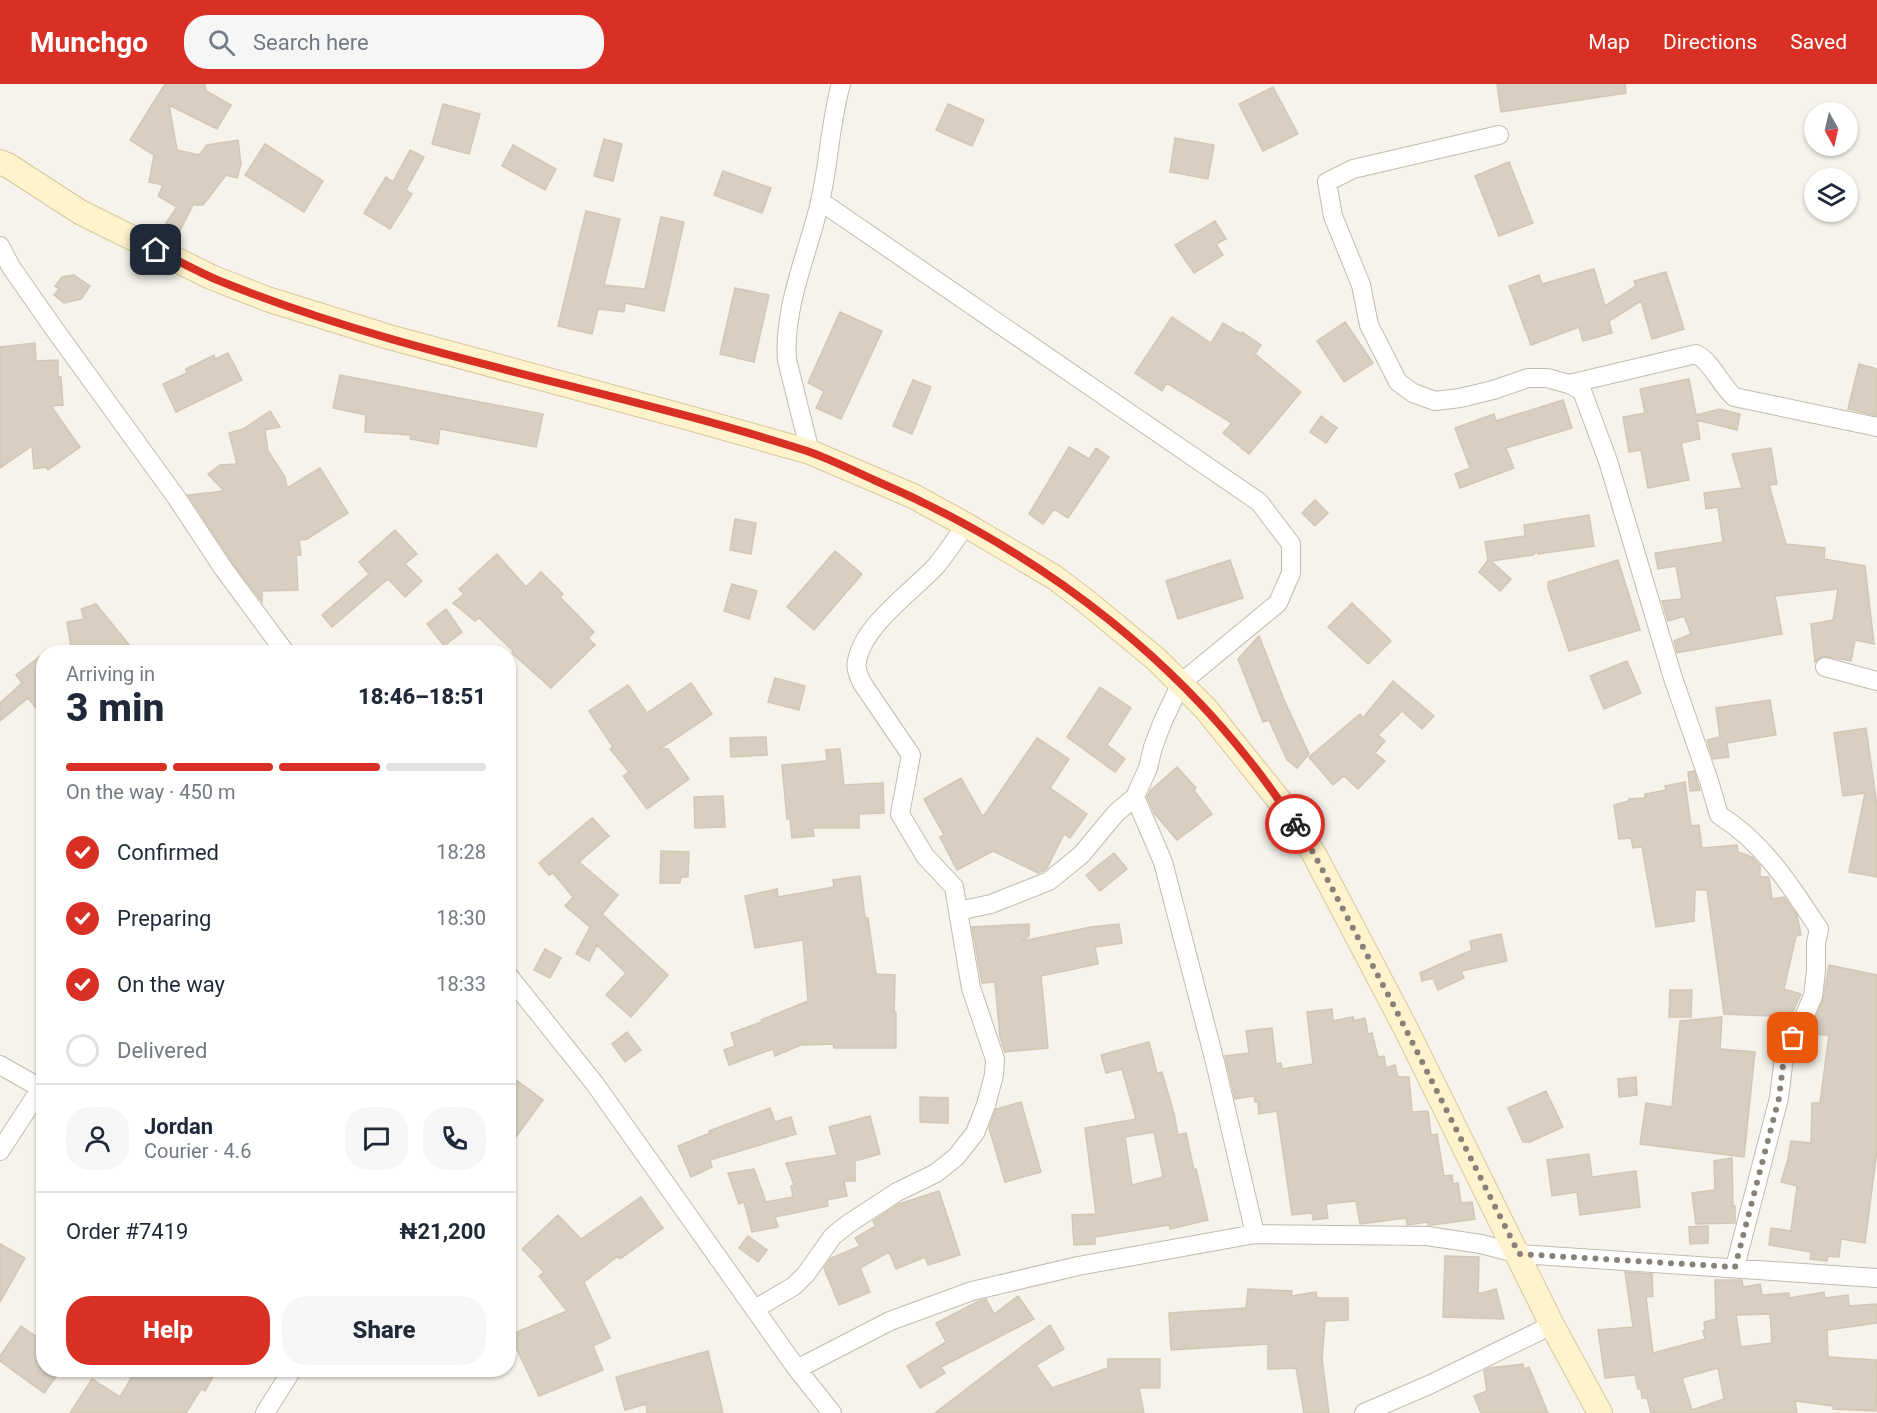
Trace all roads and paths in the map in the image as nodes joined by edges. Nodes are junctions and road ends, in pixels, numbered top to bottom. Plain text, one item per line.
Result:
1 (838, 86) edge
2 (1499, 135) dead end
3 (0, 162) edge
4 (820, 201) junction
5 (0, 246) edge
6 (1569, 384) junction
7 (1877, 427) edge
8 (810, 452) junction
9 (966, 525) junction
10 (280, 645) edge
11 (1825, 667) dead end
12 (1877, 681) edge
13 (1181, 684) junction
14 (1135, 797) junction
15 (958, 911) junction
16 (516, 991) edge
17 (0, 1065) edge
18 (36, 1086) edge
19 (36, 1098) edge
20 (0, 1151) edge
21 (1255, 1234) junction
22 (1519, 1254) junction
23 (1735, 1267) junction
24 (1877, 1278) edge
25 (755, 1309) junction
26 (1552, 1325) junction
27 (797, 1369) junction
28 (287, 1377) edge
29 (265, 1413) edge
30 (832, 1413) edge
31 (1364, 1413) edge
32 (1599, 1413) edge

1 - 4 street
2 - 6 street
3 - 8 street
4 - 8 street
4 - 13 street
5 - 10 street
6 - 7 street
6 - 23 street
8 - 9 street
9 - 13 street
9 - 15 street
11 - 12 street
13 - 14 street
13 - 22 street
14 - 15 street
14 - 21 street
15 - 25 street
16 - 25 street
17 - 18 street
19 - 20 street
21 - 22 street
21 - 27 street
22 - 23 street
22 - 26 street
23 - 24 street
25 - 27 street
26 - 31 street
26 - 32 street
27 - 30 street
28 - 29 street

